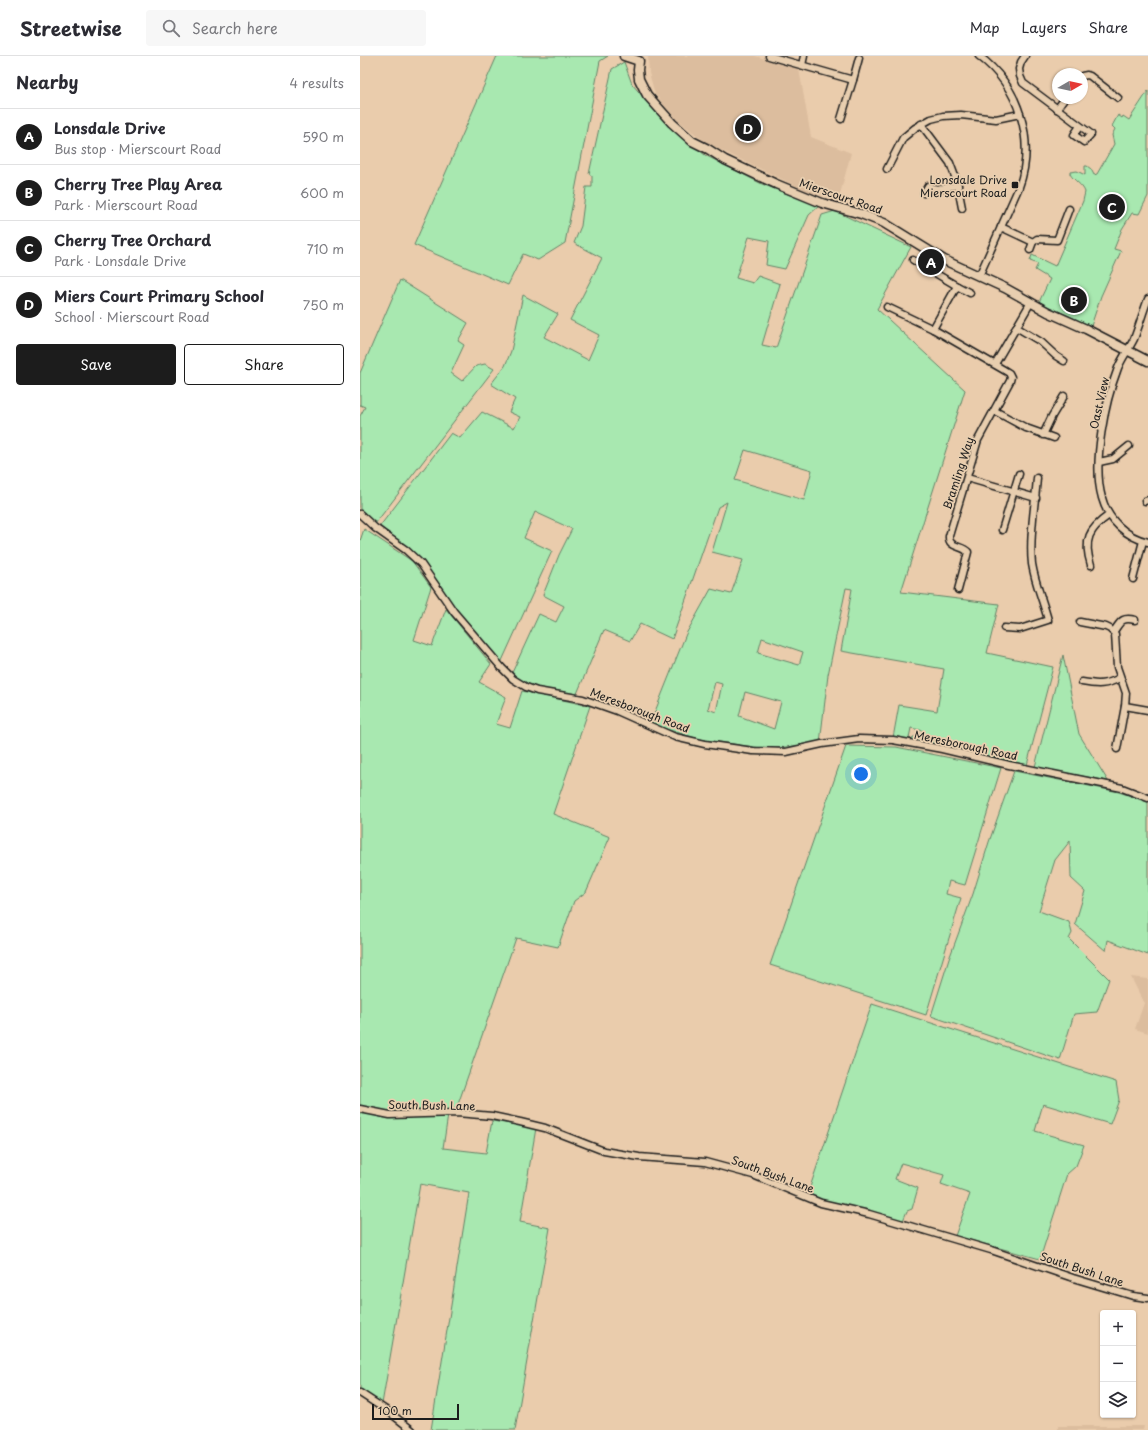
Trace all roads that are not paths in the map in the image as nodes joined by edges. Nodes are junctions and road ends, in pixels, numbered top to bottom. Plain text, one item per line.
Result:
1 (624, 56) edge
2 (769, 56) edge
3 (804, 56) edge
4 (978, 56) edge
5 (1025, 56) edge
6 (859, 58) dead end
7 (640, 59) edge
8 (802, 65) junction
9 (1088, 76) edge
10 (853, 80) junction
11 (1118, 98) dead end
12 (1061, 104) edge
13 (1057, 109) junction
14 (1020, 114) junction
15 (841, 119) dead end
16 (921, 124) junction
17 (1080, 126) dead end
18 (887, 169) dead end
19 (958, 185) junction
20 (924, 194) dead end
21 (962, 208) dead end
22 (1069, 209) dead end
23 (1001, 227) junction
24 (1032, 242) junction
25 (1030, 250) dead end
26 (913, 260) dead end
27 (979, 276) junction
28 (957, 286) junction
29 (970, 293) dead end
30 (1148, 298) edge
31 (1031, 302) junction
32 (887, 307) dead end
33 (1016, 327) junction
34 (933, 329) junction
35 (1127, 350) junction
36 (1148, 361) edge
37 (1064, 362) dead end
38 (995, 364) junction
39 (1064, 396) dead end
40 (994, 411) junction
41 (1043, 435) junction
42 (1054, 438) dead end
43 (1129, 446) dead end
44 (1099, 462) junction
45 (1019, 474) dead end
46 (967, 478) junction
47 (1037, 478) dead end
48 (1013, 491) junction
49 (1036, 498) junction
50 (360, 514) edge
51 (1109, 515) junction
52 (1002, 530) dead end
53 (1145, 541) edge
54 (1091, 564) dead end
55 (1133, 579) dead end
56 (958, 590) dead end
57 (1135, 620) dead end
58 (1080, 622) dead end
59 (1004, 628) dead end
60 (1114, 631) junction
61 (1120, 678) junction
62 (1082, 682) dead end
63 (1125, 706) junction
64 (1148, 710) edge
65 (1118, 749) dead end
66 (1148, 798) edge
67 (360, 1110) edge
68 (1148, 1298) edge
69 (360, 1393) edge
70 (412, 1430) edge

1 - 7 street, Mierscourt Road
2 - 8 street
3 - 8 street
4 - 14 street
5 - 13 street
6 - 10 street
7 - 27 street, Mierscourt Road
8 - 10 street
9 - 11 street
10 - 15 street
12 - 13 street
13 - 17 street
14 - 16 street
14 - 23 street
16 - 18 street
16 - 19 street
19 - 20 street
19 - 21 street
22 - 24 street
23 - 24 street
23 - 27 street
24 - 25 street
26 - 28 street
27 - 31 street, Mierscourt Road
28 - 29 street
28 - 34 street
30 - 35 street, Oast View
31 - 33 street
31 - 35 street, Mierscourt Road
32 - 34 street, Bramling Way
33 - 37 street
33 - 38 street
34 - 38 street, Bramling Way
35 - 36 street, Mierscourt Road
35 - 44 street, Oast View
38 - 40 street, Bramling Way
39 - 41 street
40 - 41 street
40 - 46 street, Bramling Way
41 - 42 street
43 - 44 street
44 - 51 street, Oast View
45 - 48 street
46 - 48 street
46 - 56 street, Bramling Way
47 - 49 street
48 - 49 street
48 - 52 street
49 - 59 street
50 - 66 street, Meresborough Road
51 - 53 street, Oast View
51 - 54 street
53 - 55 street
57 - 60 street
58 - 60 street
60 - 61 street
61 - 62 street
61 - 63 street
63 - 64 street
63 - 65 street
67 - 68 street, South Bush Lane
69 - 70 street

